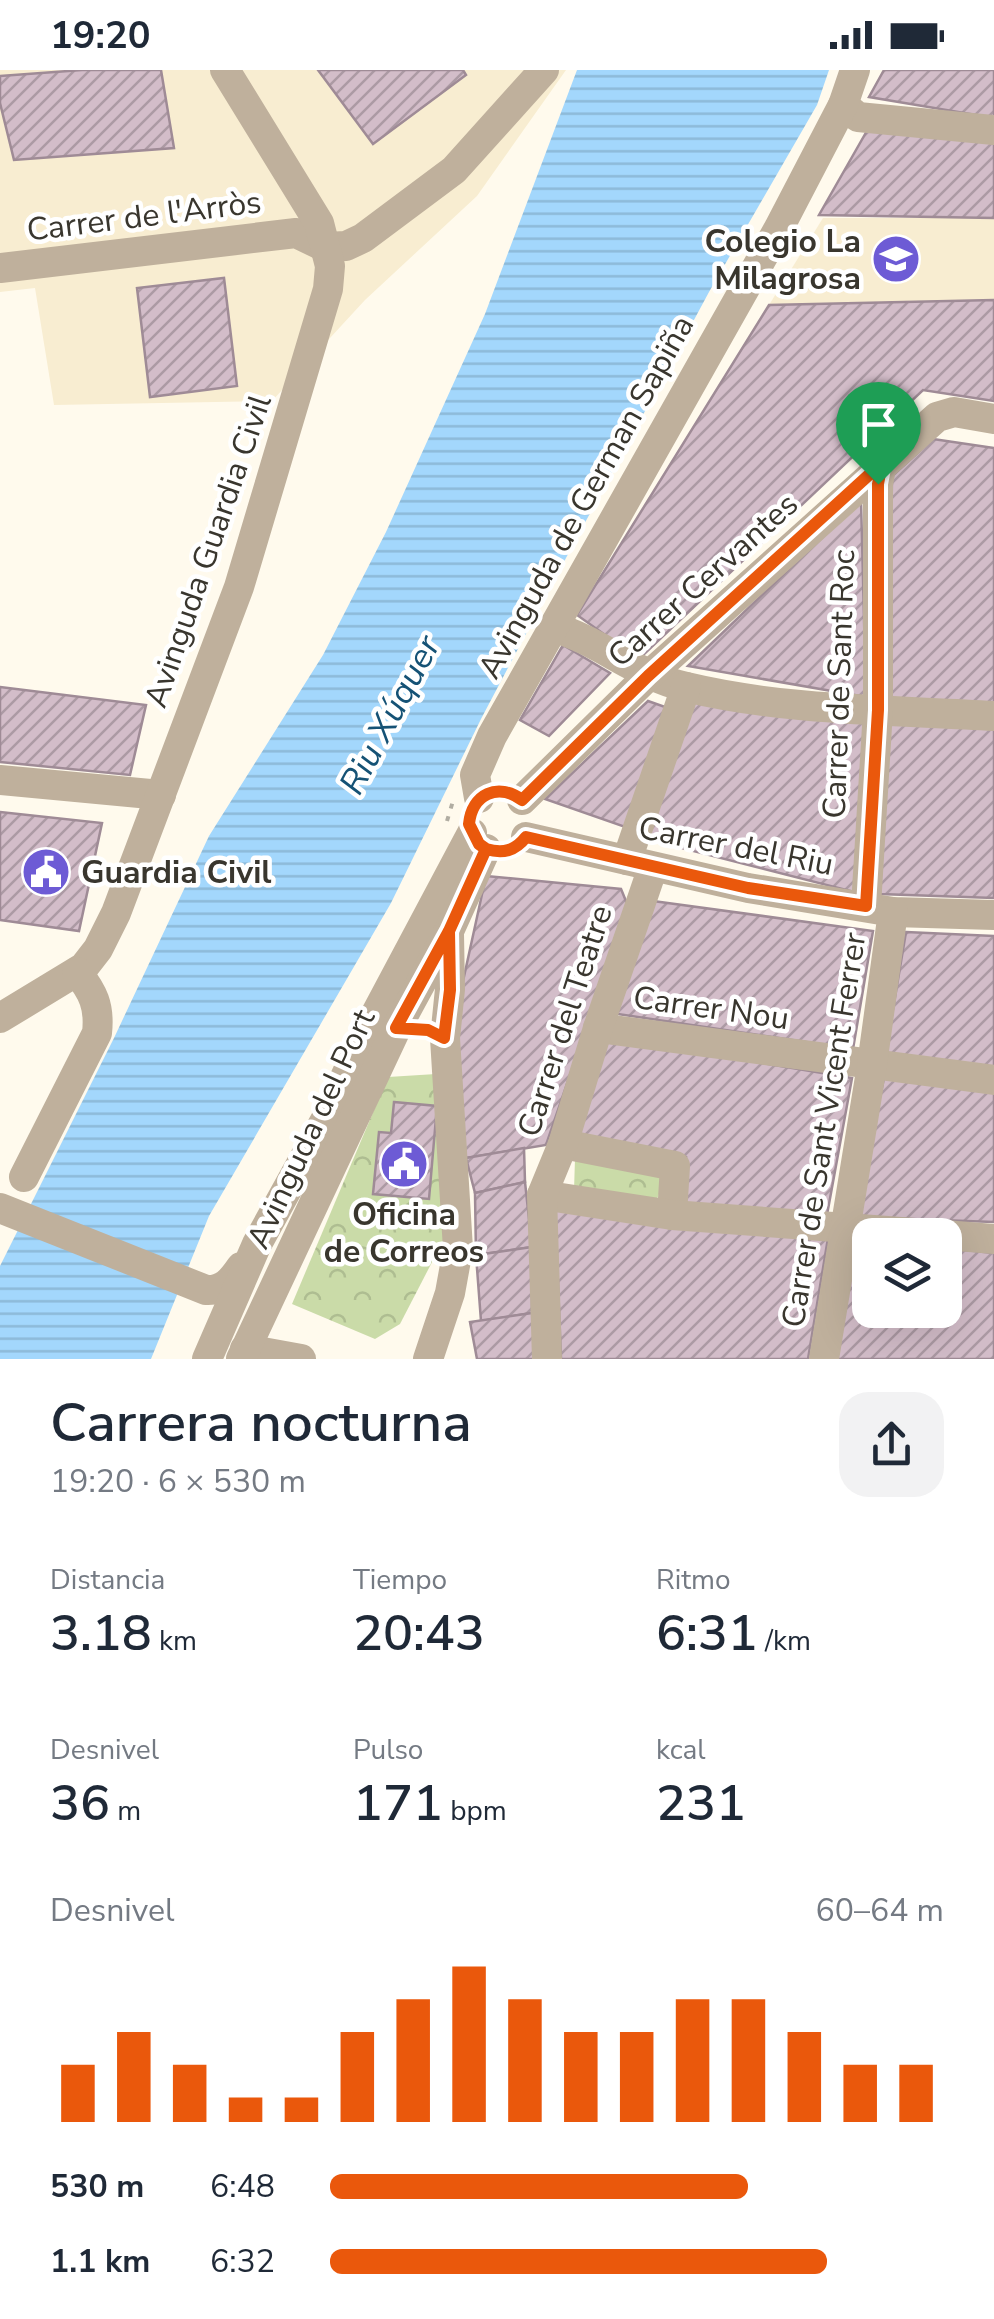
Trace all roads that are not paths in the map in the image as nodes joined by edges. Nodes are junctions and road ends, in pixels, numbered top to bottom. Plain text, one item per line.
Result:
1 (225, 70) edge
2 (544, 70) edge
3 (855, 71) edge
4 (843, 106) junction
5 (994, 130) edge
6 (326, 246) junction
7 (0, 268) edge
8 (994, 419) edge
9 (882, 463) junction
10 (552, 627) junction
11 (648, 676) junction
12 (686, 688) junction
13 (878, 710) junction
14 (994, 716) edge
15 (0, 780) edge
16 (161, 794) junction
17 (479, 798) junction
18 (522, 800) junction
19 (526, 837) junction
20 (479, 841) junction
21 (640, 863) junction
22 (879, 909) junction
23 (994, 916) edge
24 (449, 931) junction
25 (77, 972) junction
26 (0, 1018) edge
27 (396, 1028) junction
28 (598, 1028) junction
29 (444, 1038) junction
30 (872, 1065) junction
31 (994, 1080) edge
32 (562, 1144) junction
33 (24, 1177) dead end
34 (542, 1196) junction
35 (0, 1208) edge
36 (672, 1215) junction
37 (844, 1228) junction
38 (852, 1229) edge
39 (962, 1236) edge
40 (994, 1238) edge
41 (257, 1244) junction
42 (206, 1290) junction
43 (243, 1354) edge
44 (208, 1355) edge
45 (301, 1359) edge
46 (428, 1359) edge
47 (547, 1359) edge
48 (824, 1359) edge

1 - 6 street, Avinguda Guardia Civil
2 - 6 street
3 - 4 street, Avinguda de German Sapiña
4 - 5 street
4 - 10 street, Avinguda de German Sapiña
6 - 7 street, Carrer de l'Arròs
6 - 16 street, Avinguda Guardia Civil
8 - 9 street, Carrer Cervantes
9 - 11 street, Carrer Cervantes
9 - 13 street, Carrer de Sant Roc
10 - 11 street
10 - 17 street, Avinguda de German Sapiña
11 - 12 street
11 - 18 street, Carrer Cervantes
12 - 13 street
12 - 21 street, Carrer del Teatre
13 - 14 street
13 - 22 street, Carrer de Sant Roc
15 - 16 street
16 - 25 street, Avinguda Guardia Civil
17 - 18 street
17 - 20 street
18 - 19 street
19 - 20 street
19 - 21 street, Carrer del Riu
20 - 24 street, Avinguda del Port
20 - 41 street, Avinguda del Port
21 - 22 street, Carrer del Riu
21 - 28 street, Carrer del Teatre
22 - 23 street, Carrer del Riu
22 - 30 street, Carrer de Sant Vicent Ferrer
24 - 27 street, Avinguda del Port
24 - 29 street
25 - 26 street, Avinguda Guardia Civil
25 - 33 street
27 - 29 street
27 - 43 street, Avinguda del Port
28 - 30 street, Carrer Nou
28 - 32 street, Carrer del Teatre
29 - 46 street
30 - 31 street, Carrer Nou
30 - 37 street, Carrer de Sant Vicent Ferrer
32 - 34 street, Carrer del Teatre
32 - 36 street
34 - 36 street
34 - 47 street
35 - 42 street
36 - 37 street
37 - 38 street
37 - 48 street, Carrer de Sant Vicent Ferrer
39 - 40 street
41 - 42 street, Avinguda del Port
41 - 44 street, Avinguda del Port
42 - 44 street, Avinguda del Port
43 - 45 street

